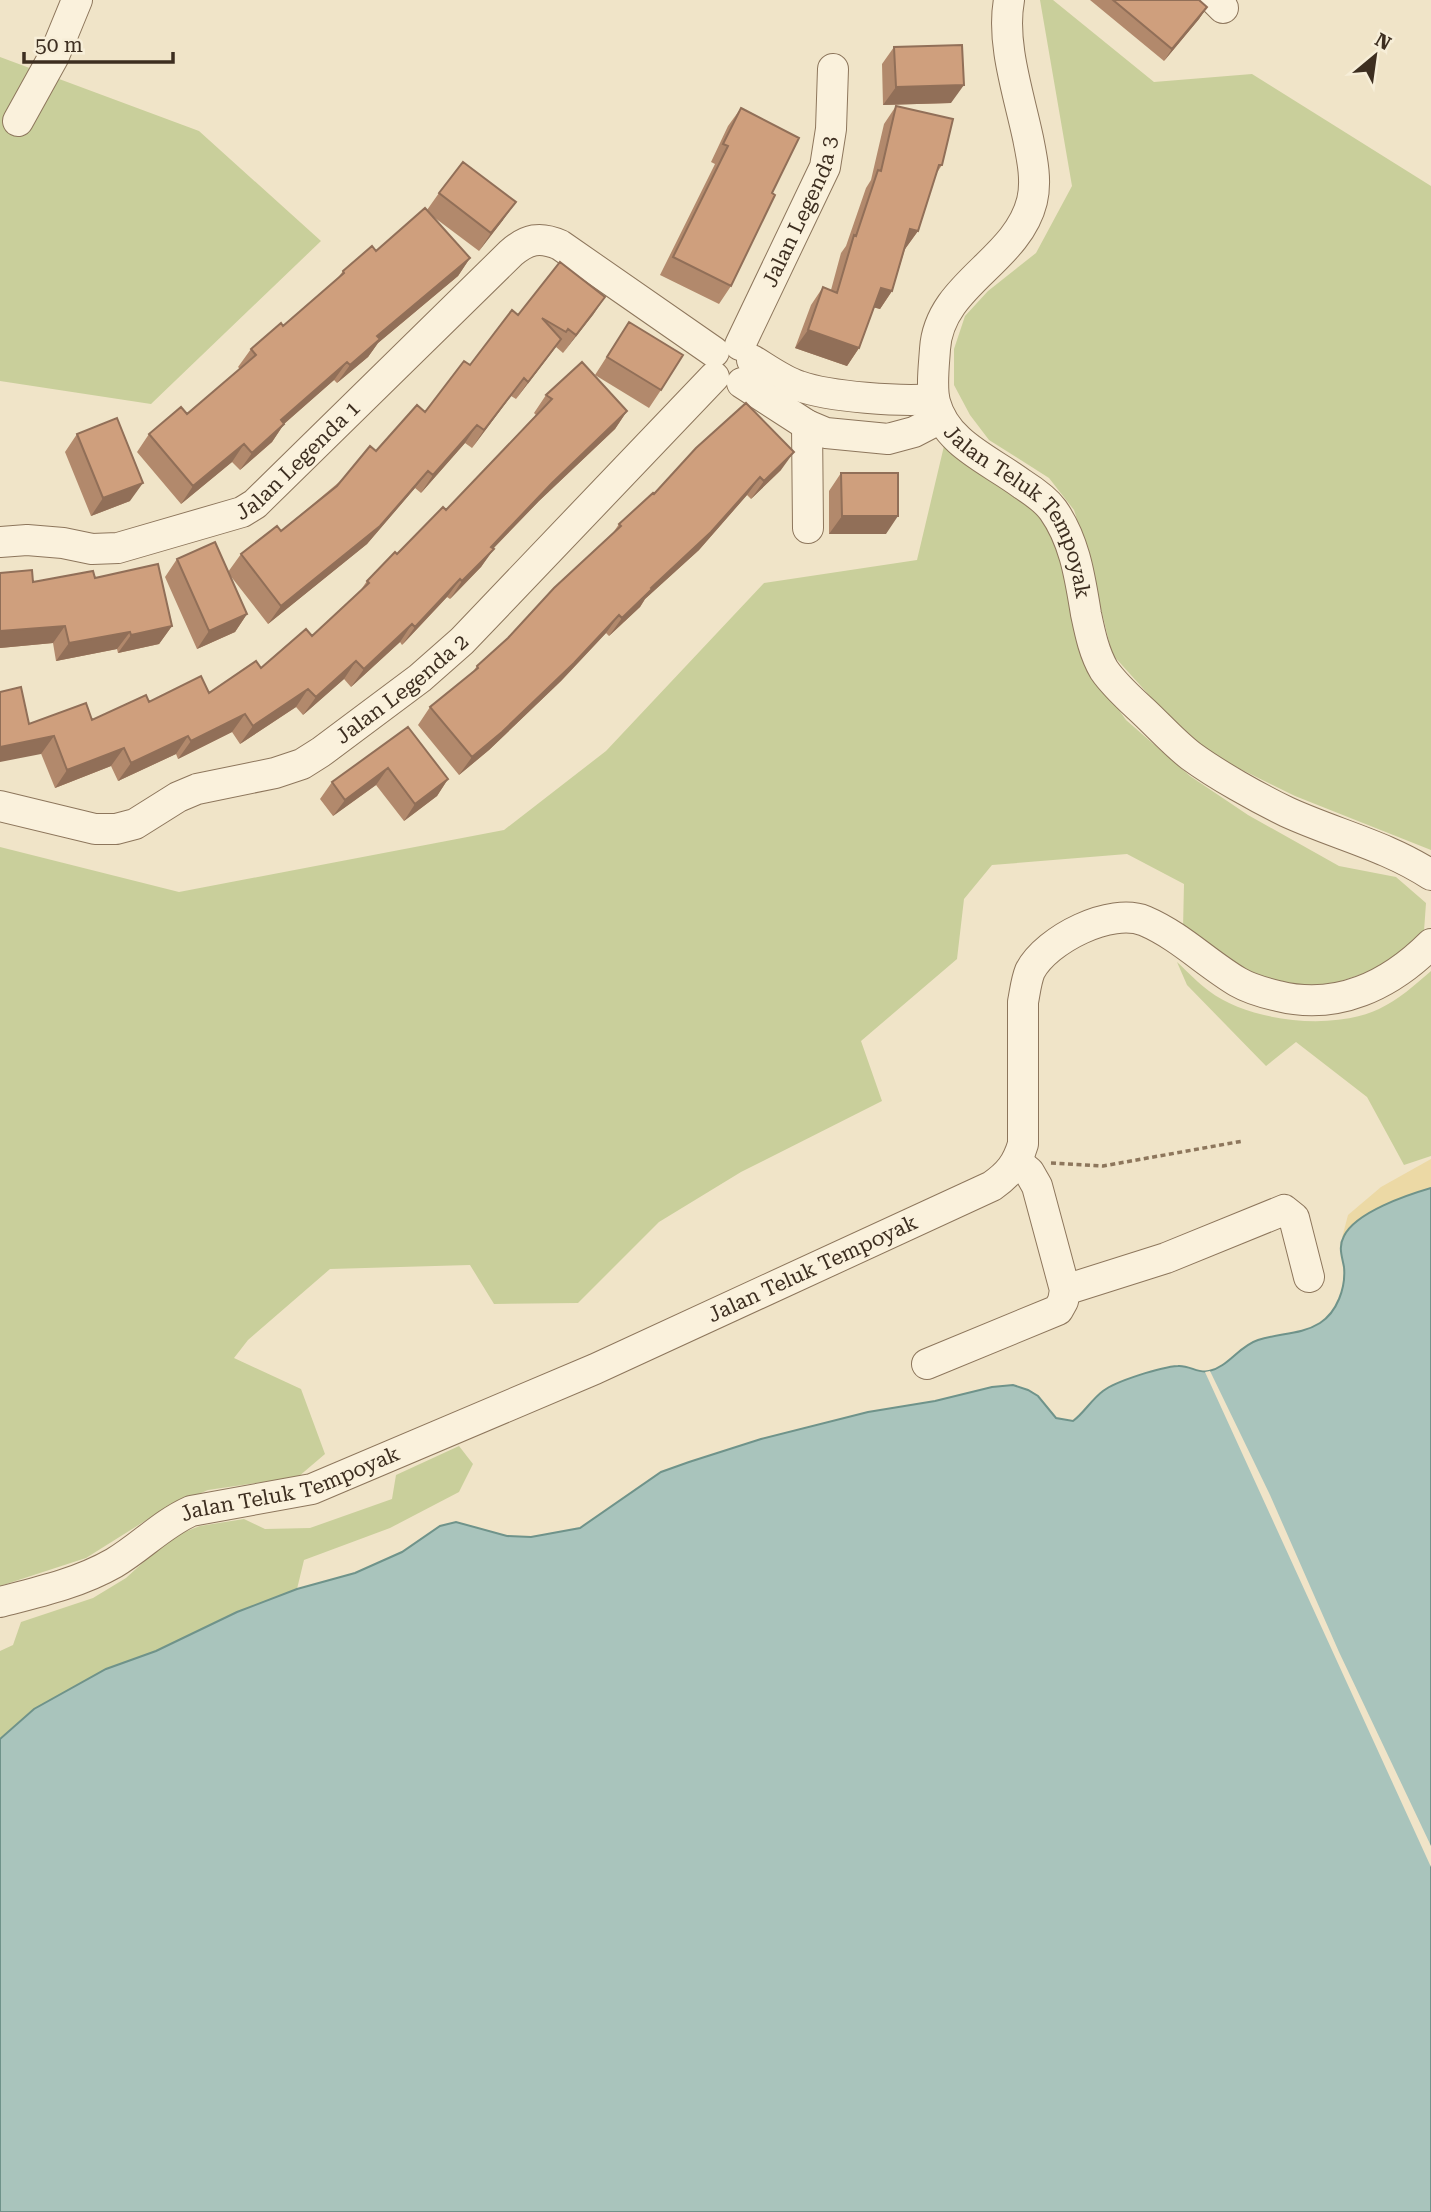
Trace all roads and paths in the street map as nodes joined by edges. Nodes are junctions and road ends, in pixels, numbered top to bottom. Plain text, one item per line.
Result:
1 (76, 0) edge
2 (1009, 0) edge
3 (833, 69) dead end
4 (18, 121) dead end
5 (732, 364) junction
6 (938, 409) junction
7 (807, 425) junction
8 (808, 528) dead end
9 (0, 542) edge
10 (0, 806) edge
11 (1431, 875) edge
12 (1431, 943) edge
13 (1243, 1141) dead end
14 (1017, 1162) junction
15 (1309, 1277) dead end
16 (1065, 1290) junction
17 (927, 1364) dead end
18 (0, 1602) edge

1 - 4 street
2 - 6 street, Jalan Teluk Tempoyak
3 - 5 street, Jalan Legenda 3
5 - 6 street
5 - 7 street
5 - 9 street, Jalan Legenda 1
5 - 10 street, Jalan Legenda 2
6 - 7 street
6 - 11 street, Jalan Teluk Tempoyak
7 - 8 street
12 - 14 street
13 - 14 path
14 - 16 street
14 - 18 street, Jalan Teluk Tempoyak
15 - 16 street
16 - 17 street

